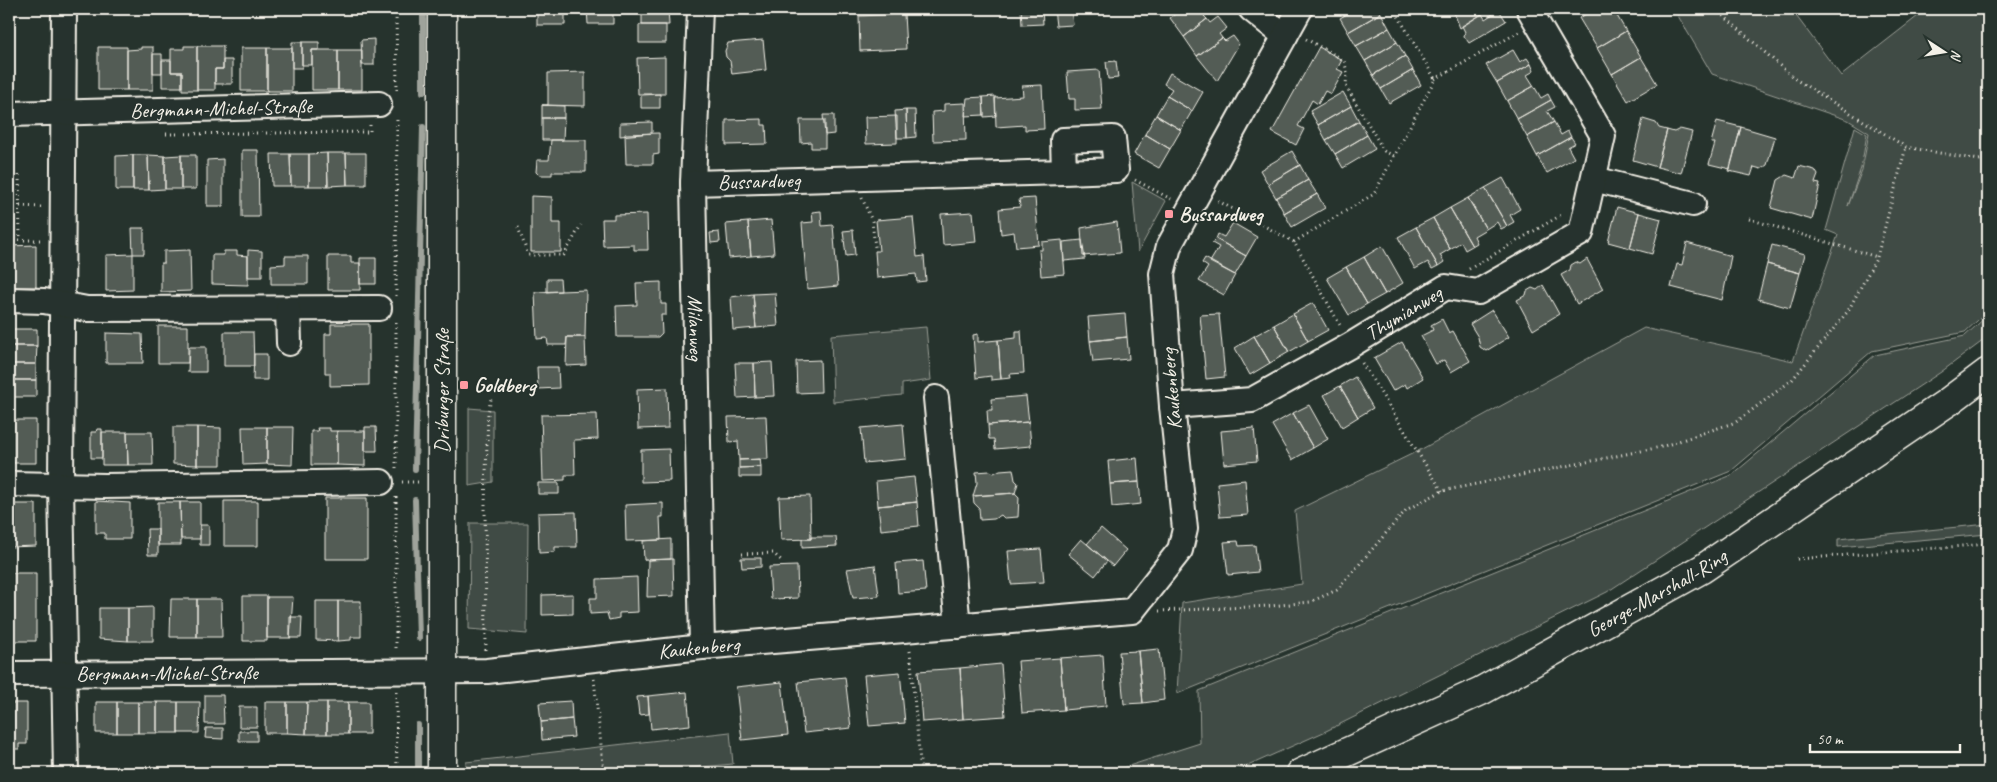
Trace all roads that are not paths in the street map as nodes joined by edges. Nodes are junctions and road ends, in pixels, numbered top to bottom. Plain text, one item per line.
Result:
1 (64, 9) edge
2 (442, 9) edge
3 (700, 9) edge
4 (1251, 9) edge
5 (1300, 9) edge
6 (1533, 15) edge
7 (1286, 33) junction
8 (386, 105) road end
9 (64, 111) junction
10 (9, 114) edge
11 (1064, 172) junction
12 (1594, 179) junction
13 (693, 183) junction
14 (1693, 204) dead end
15 (9, 300) edge
16 (62, 305) junction
17 (391, 307) road end
18 (288, 309) junction
19 (289, 343) dead end
20 (1988, 372) edge
21 (936, 398) dead end
22 (1172, 406) junction
23 (391, 482) road end
24 (9, 484) edge
25 (61, 484) junction
26 (958, 626) junction
27 (702, 647) junction
28 (442, 671) junction
29 (65, 673) junction
30 (9, 674) edge
31 (66, 773) edge
32 (442, 773) edge
33 (1301, 773) edge

1 - 9 street, Bergmann-Michel-Straße
2 - 28 main road, Driburger Straße
3 - 13 street, Milanweg
4 - 7 street
5 - 7 street, Kaukenberg
6 - 12 street, Thymianweg
7 - 22 street, Kaukenberg
8 - 9 street, Bergmann-Michel-Straße
9 - 10 street
9 - 16 street, Bergmann-Michel-Straße
11 - 11 street, Bussardweg
11 - 13 street, Bussardweg
12 - 14 street
12 - 22 street, Thymianweg
13 - 27 street, Milanweg
15 - 16 street
16 - 18 street
16 - 25 street, Bergmann-Michel-Straße
17 - 18 street
18 - 19 street
20 - 33 main road, George-Marshall-Ring
21 - 26 street
22 - 26 street, Kaukenberg
23 - 25 street
24 - 25 street
25 - 29 street, Bergmann-Michel-Straße
26 - 27 street, Kaukenberg
27 - 28 street, Kaukenberg
28 - 29 street, Bergmann-Michel-Straße
28 - 32 main road, Driburger Straße
29 - 30 street
29 - 31 street

